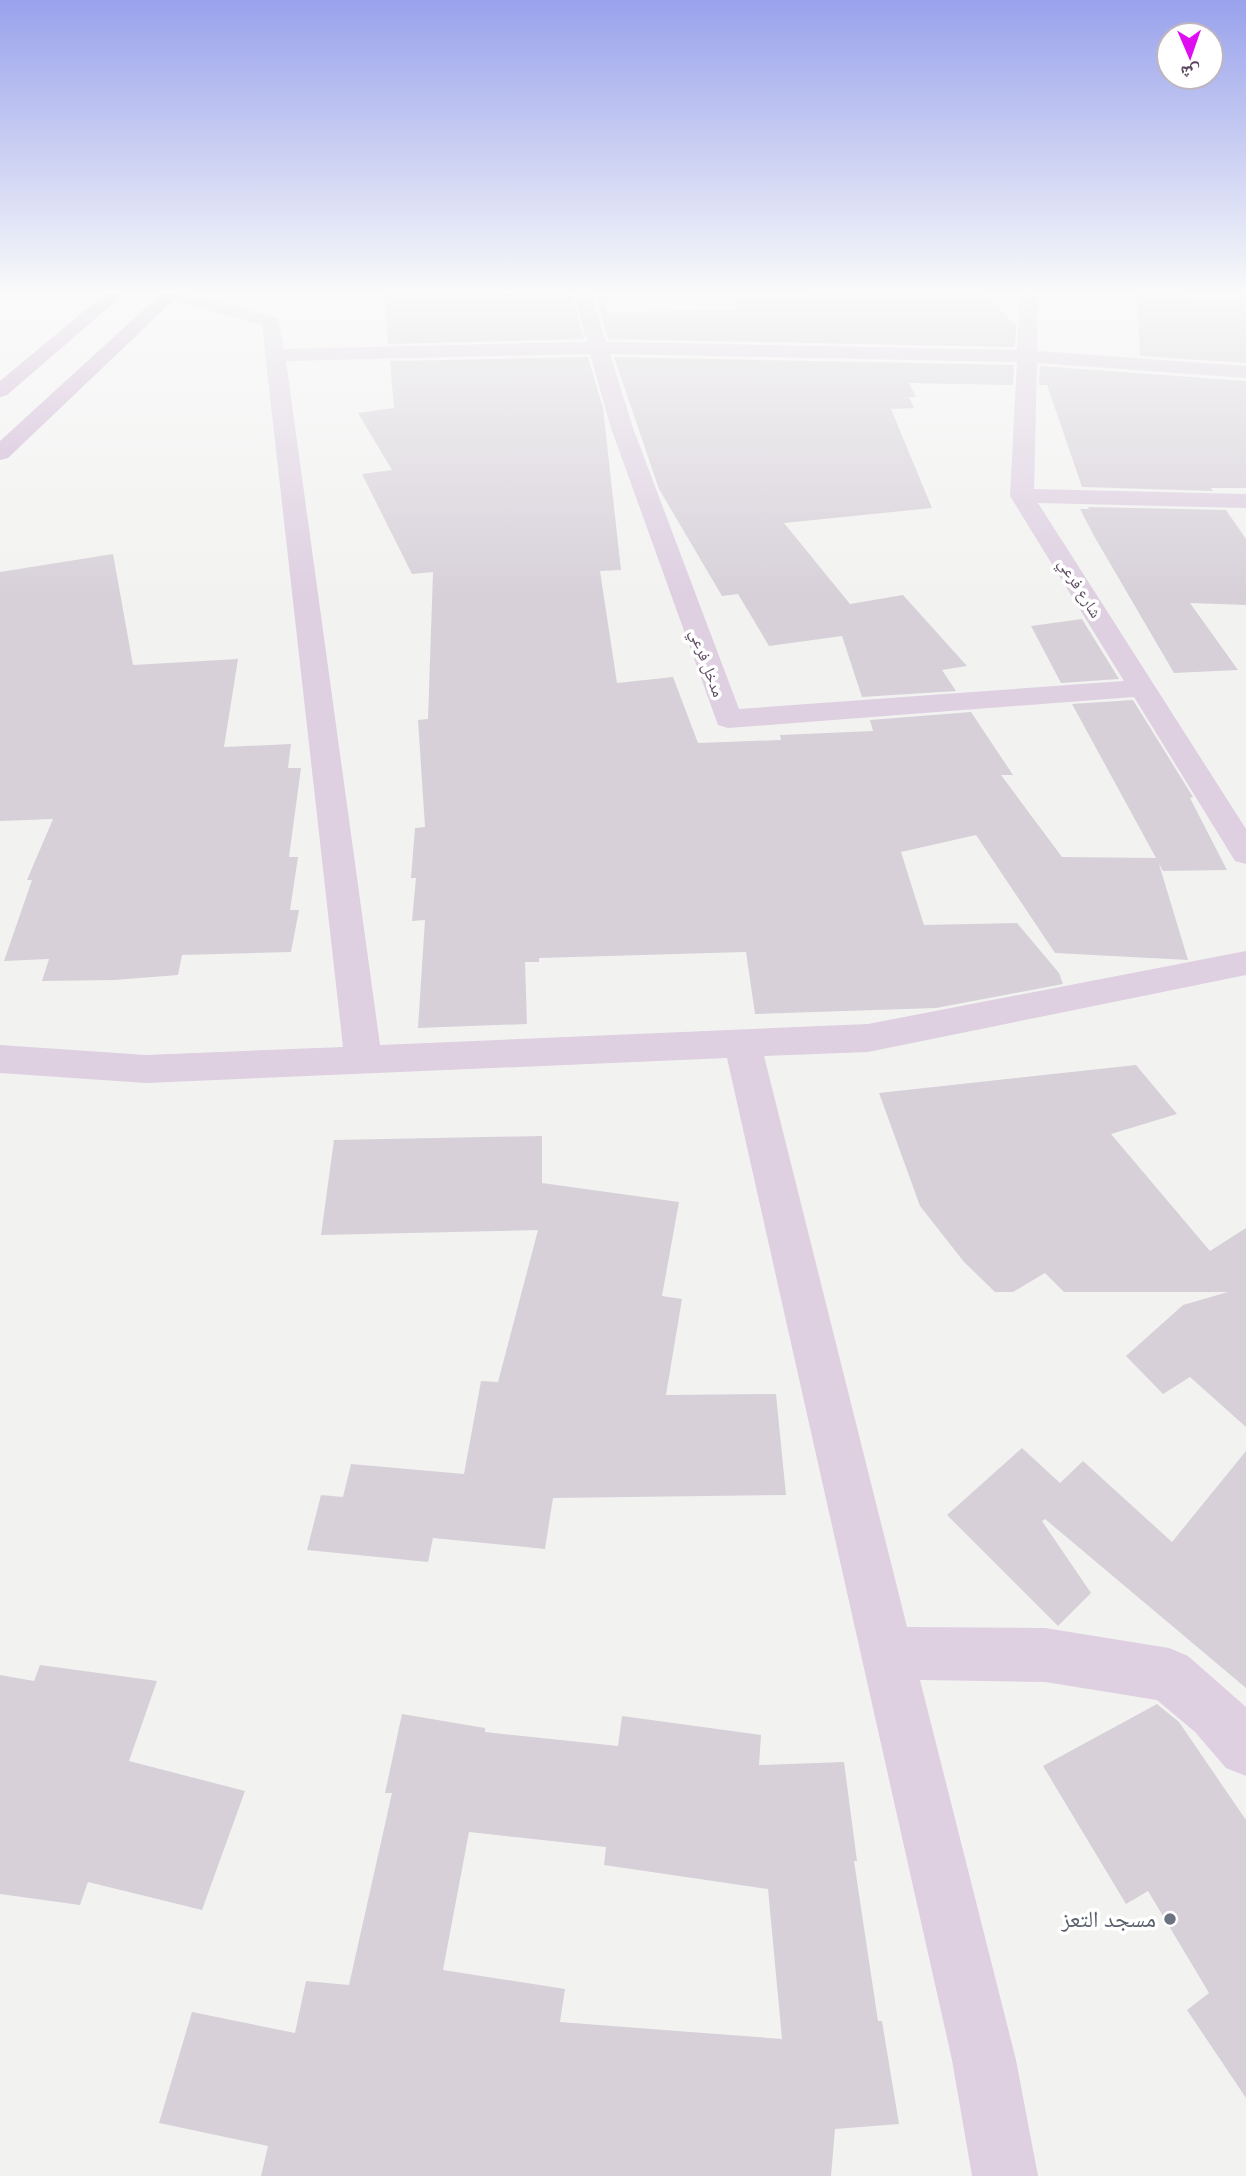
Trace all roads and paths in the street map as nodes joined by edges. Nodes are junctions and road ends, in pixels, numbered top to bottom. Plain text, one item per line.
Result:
1 (64, 394) edge
2 (280, 394) edge
3 (612, 394) edge
4 (1026, 394) edge
5 (0, 453) edge
6 (1022, 496) junction
7 (1246, 501) edge
8 (1142, 688) junction
9 (1246, 854) edge
10 (1246, 963) edge
11 (742, 1043) junction
12 (0, 1059) edge
13 (363, 1060) junction
14 (888, 1653) junction
15 (1246, 1748) edge
16 (1005, 2176) edge

1 - 5 main road
2 - 13 street
3 - 8 street, مدخل فرعي
4 - 6 street
6 - 7 street
6 - 8 street, شارع فرعي
8 - 9 street, شارع فرعي
10 - 11 street
11 - 13 street
11 - 14 street
12 - 13 street
14 - 15 street
14 - 16 street

